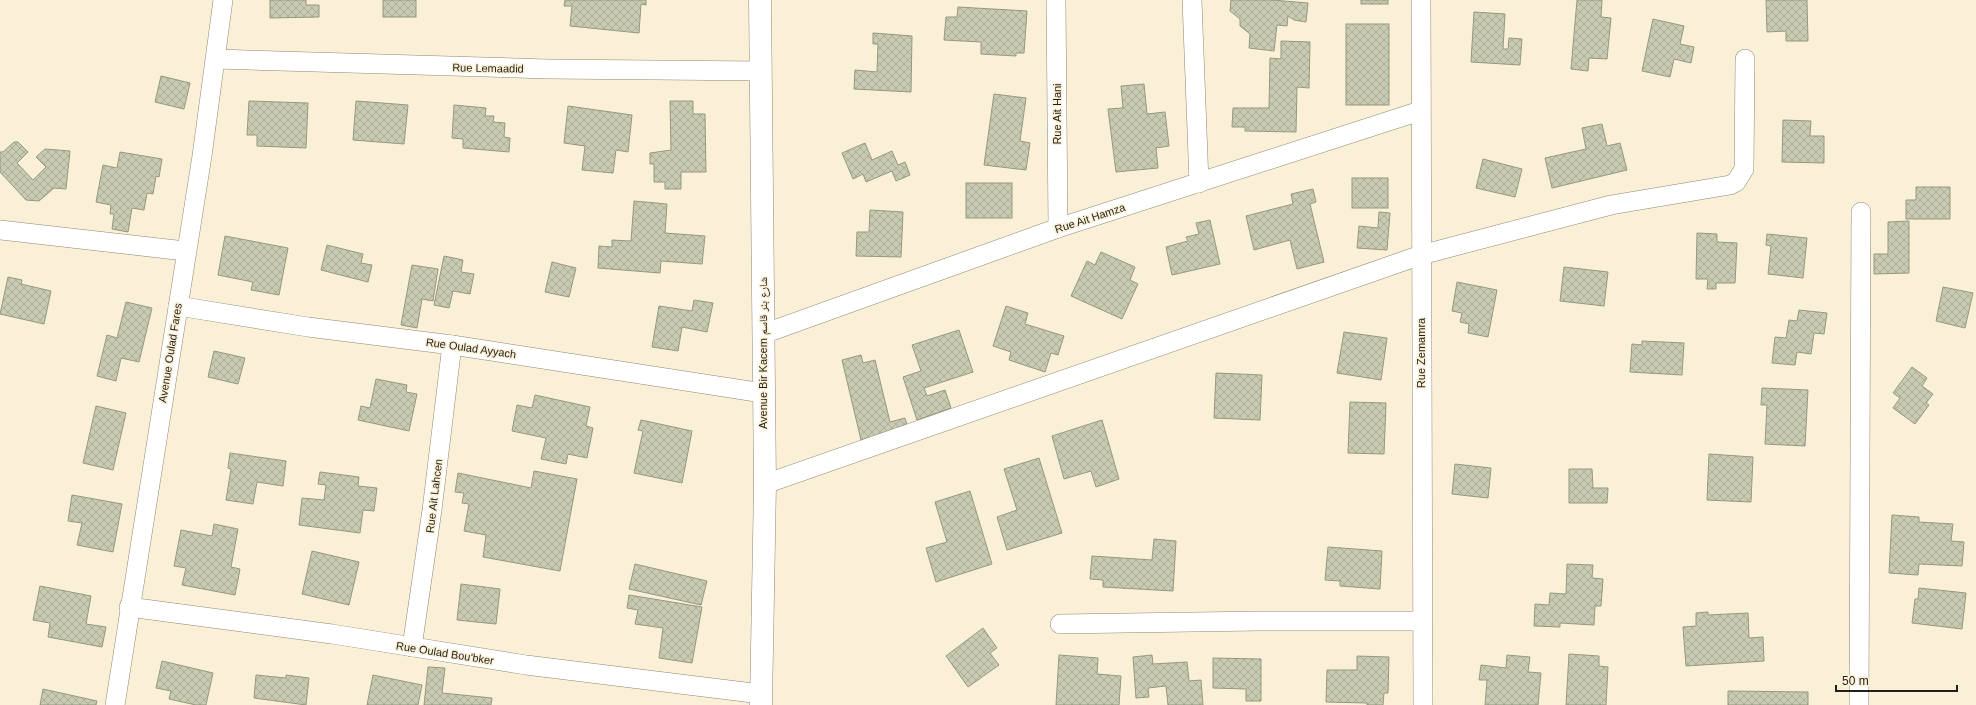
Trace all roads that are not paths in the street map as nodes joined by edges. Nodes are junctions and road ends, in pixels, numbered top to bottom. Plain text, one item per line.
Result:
1 (223, 0) edge
2 (760, 0) edge
3 (1056, 0) edge
4 (1192, 0) edge
5 (1421, 0) edge
6 (216, 59) junction
7 (1745, 59) dead end
8 (761, 72) junction
9 (1420, 111) junction
10 (1199, 183) junction
11 (1861, 212) dead end
12 (1058, 228) junction
13 (0, 230) edge
14 (185, 251) junction
15 (1421, 256) junction
16 (178, 306) junction
17 (764, 334) junction
18 (452, 345) junction
19 (763, 394) junction
20 (765, 484) junction
21 (129, 607) junction
22 (1422, 621) junction
23 (1060, 624) dead end
24 (412, 647) junction
25 (761, 700) edge
26 (115, 705) edge
27 (1423, 705) edge
28 (1859, 705) edge

1 - 6 street, Avenue Oulad Fares
2 - 8 street, Avenue Bir Kacem شارع بئر قاسم
3 - 12 street, Rue Ait Hani
4 - 10 street
5 - 9 street, Rue Zemamra
6 - 8 street, Rue Lemaadid
6 - 14 street, Avenue Oulad Fares
7 - 15 street
8 - 17 street, Avenue Bir Kacem شارع بئر قاسم
9 - 10 street, Rue Ait Hamza
9 - 15 street, Rue Zemamra
10 - 12 street, Rue Ait Hamza
11 - 28 street
12 - 17 street, Rue Ait Hamza
13 - 14 street
14 - 16 street, Avenue Oulad Fares
15 - 20 street
15 - 22 street, Rue Zemamra
16 - 18 street, Rue Oulad Ayyach
16 - 21 street, Avenue Oulad Fares
17 - 19 street, Avenue Bir Kacem شارع بئر قاسم
18 - 19 street, Rue Oulad Ayyach
18 - 24 street, Rue Ait Lahcen
19 - 20 street, Avenue Bir Kacem شارع بئر قاسم
20 - 25 street, Avenue Bir Kacem شارع بئر قاسم
21 - 24 street, Rue Oulad Bou'bker
21 - 26 street, Avenue Oulad Fares
22 - 23 street
22 - 27 street, Rue Zemamra
24 - 25 street, Rue Oulad Bou'bker

